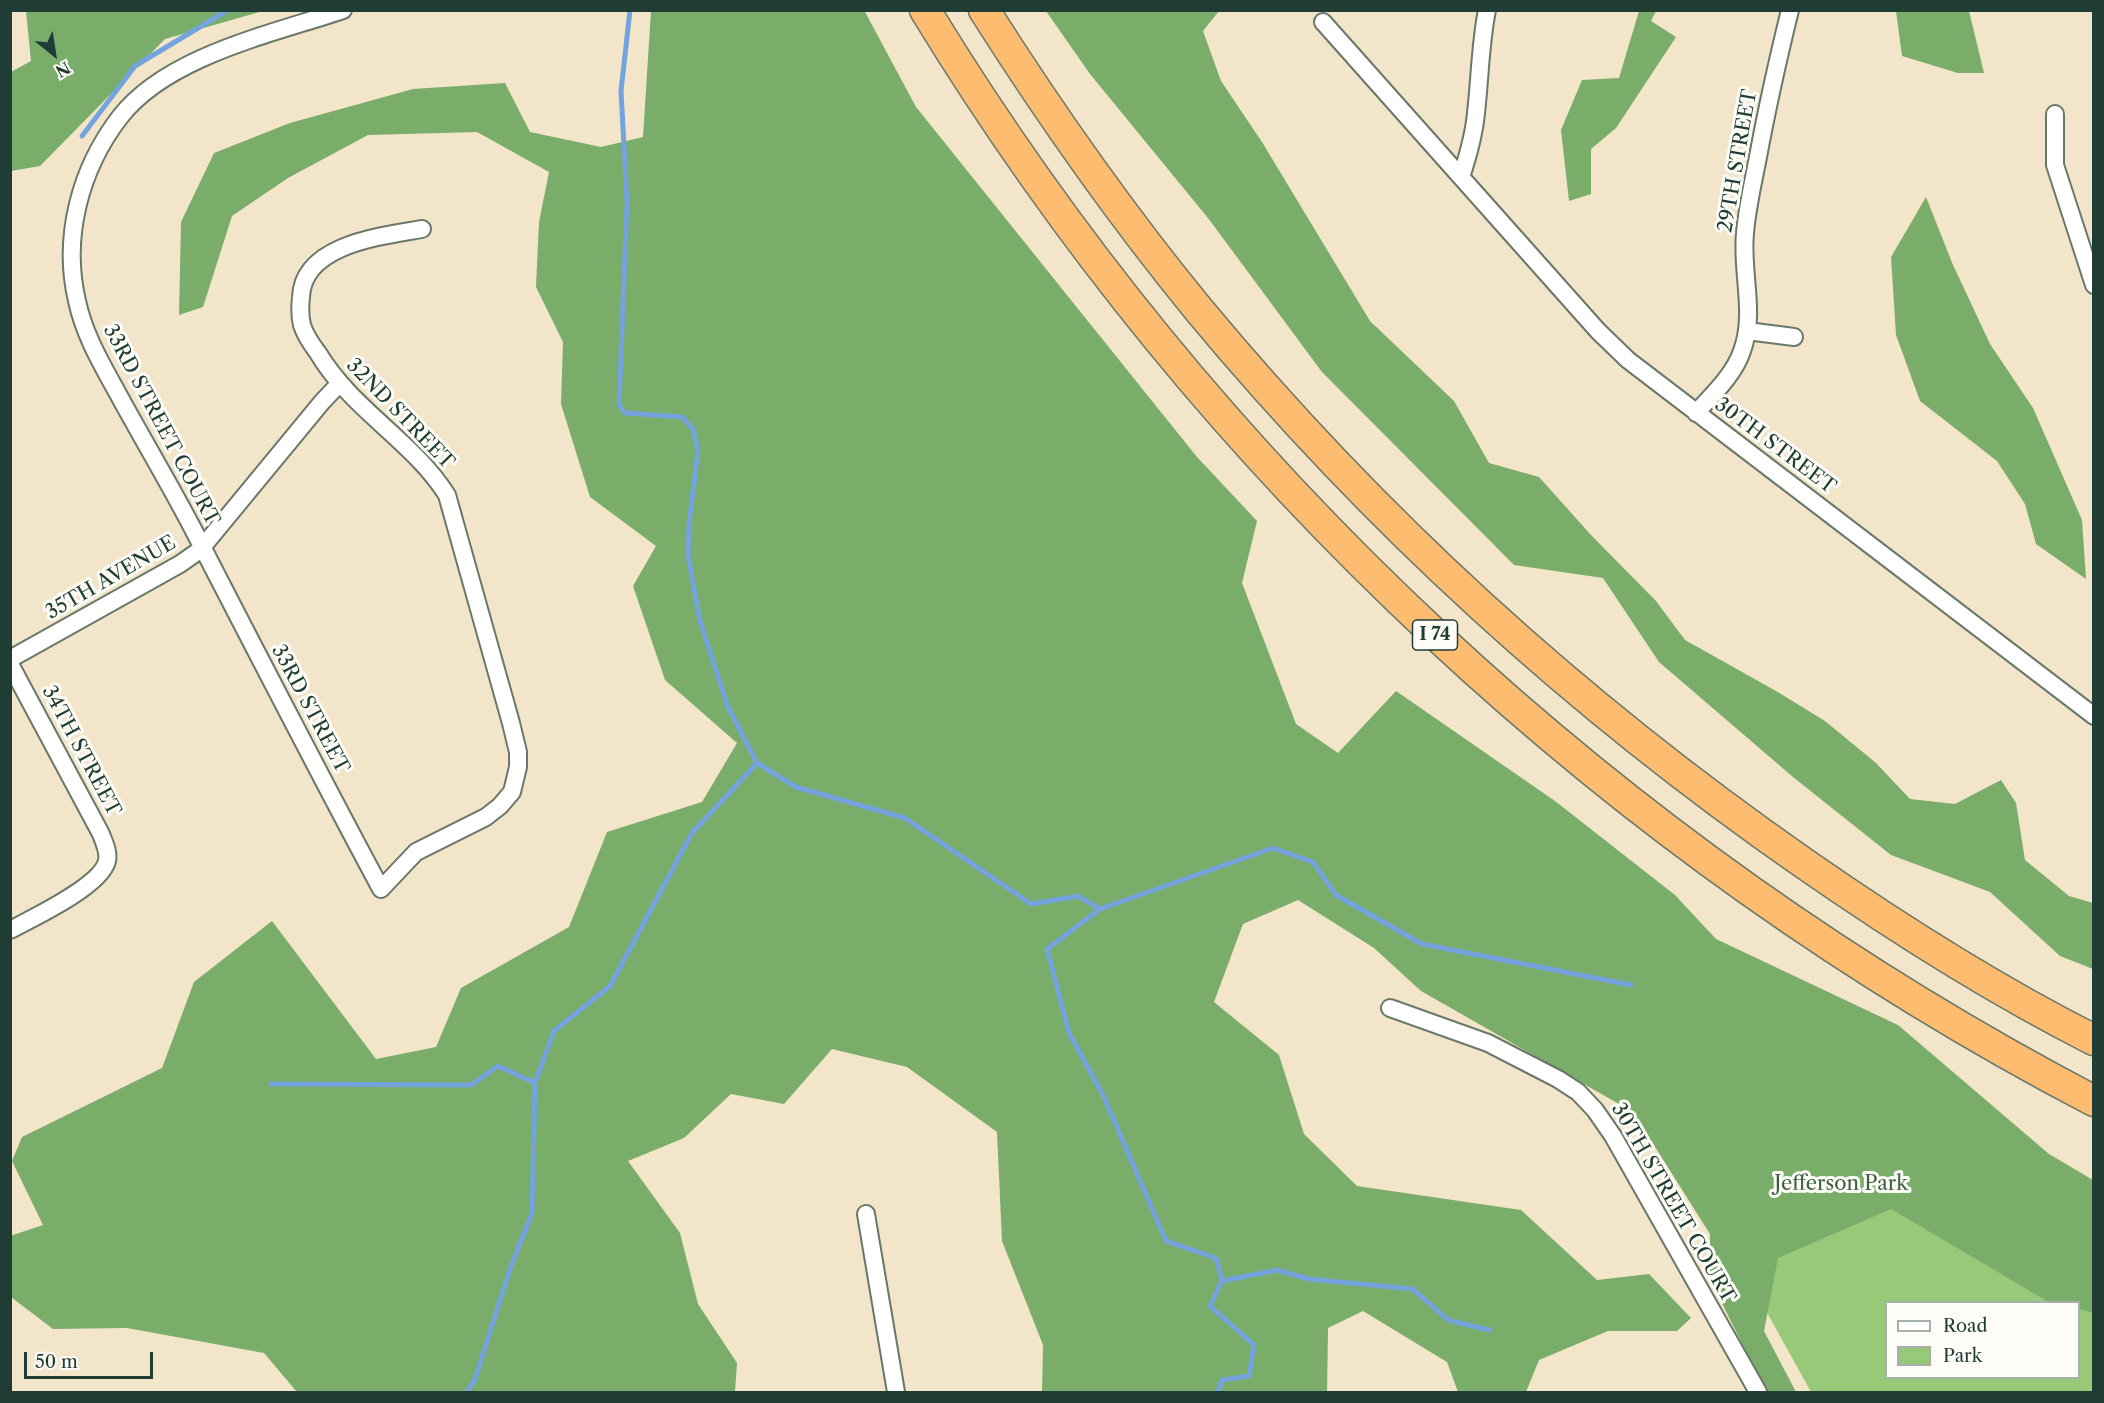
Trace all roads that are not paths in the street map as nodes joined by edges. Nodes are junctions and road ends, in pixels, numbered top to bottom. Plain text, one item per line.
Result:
1 (343, 10) edge
2 (925, 10) edge
3 (984, 10) edge
4 (1487, 10) edge
5 (1790, 10) edge
6 (1323, 22) dead end
7 (2055, 114) dead end
8 (1461, 177) junction
9 (422, 229) dead end
10 (2094, 285) edge
11 (1747, 331) junction
12 (1794, 337) dead end
13 (339, 384) junction
14 (1696, 413) junction
15 (202, 548) junction
16 (10, 659) edge
17 (10, 664) edge
18 (2094, 716) edge
19 (381, 889) joint
20 (10, 930) edge
21 (1390, 1008) dead end
22 (2094, 1040) edge
23 (2094, 1101) edge
24 (866, 1214) dead end
25 (896, 1392) edge
26 (1758, 1392) edge

1 - 15 street, 33RD STREET COURT
2 - 23 highway, I 74
3 - 22 highway, I 74
4 - 8 street
5 - 11 street, 29TH STREET
6 - 8 street
7 - 10 street
8 - 14 street, 30TH STREET
9 - 13 street, 32ND STREET
11 - 12 street
11 - 14 street, 29TH STREET
13 - 15 street, 35TH AVENUE
13 - 19 street, 32ND STREET
14 - 18 street, 30TH STREET
15 - 16 street, 35TH AVENUE
15 - 19 street, 33RD STREET
17 - 20 street, 34TH STREET
21 - 26 street, 30TH STREET COURT
24 - 25 street

